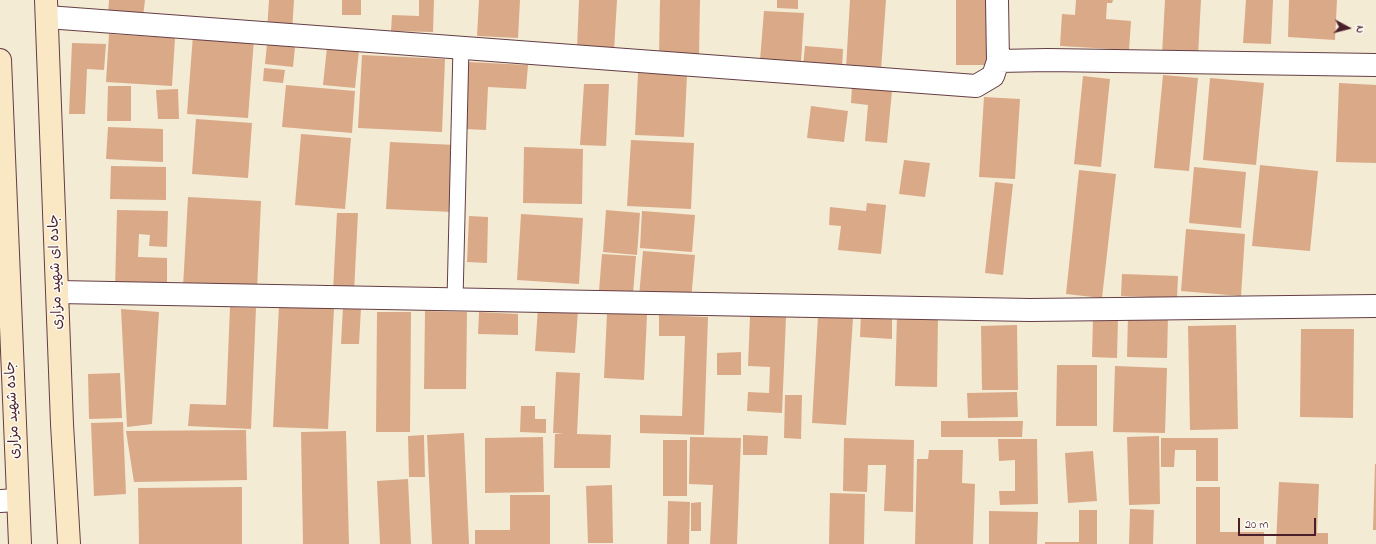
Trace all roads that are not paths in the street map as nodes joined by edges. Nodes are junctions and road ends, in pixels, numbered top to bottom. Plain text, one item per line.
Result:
1 (997, 0) edge
2 (46, 8) edge
3 (461, 47) junction
4 (0, 60) edge
5 (998, 61) junction
6 (1376, 65) edge
7 (1, 109) edge
8 (58, 292) junction
9 (5, 295) edge
10 (455, 300) junction
11 (1376, 306) edge
12 (9, 500) edge
13 (20, 544) edge
14 (69, 544) edge

1 - 5 street
2 - 3 street
2 - 8 main road, جاده ای شهید مزاری
3 - 5 street
3 - 10 lane
4 - 7 main road, جاده شهید مزاری
5 - 6 street
7 - 9 main road, جاده شهید مزاری
8 - 10 street
8 - 14 main road, جاده ای شهید مزاری
9 - 12 main road, جاده شهید مزاری
10 - 11 street
12 - 13 main road, جاده شهید مزاری

